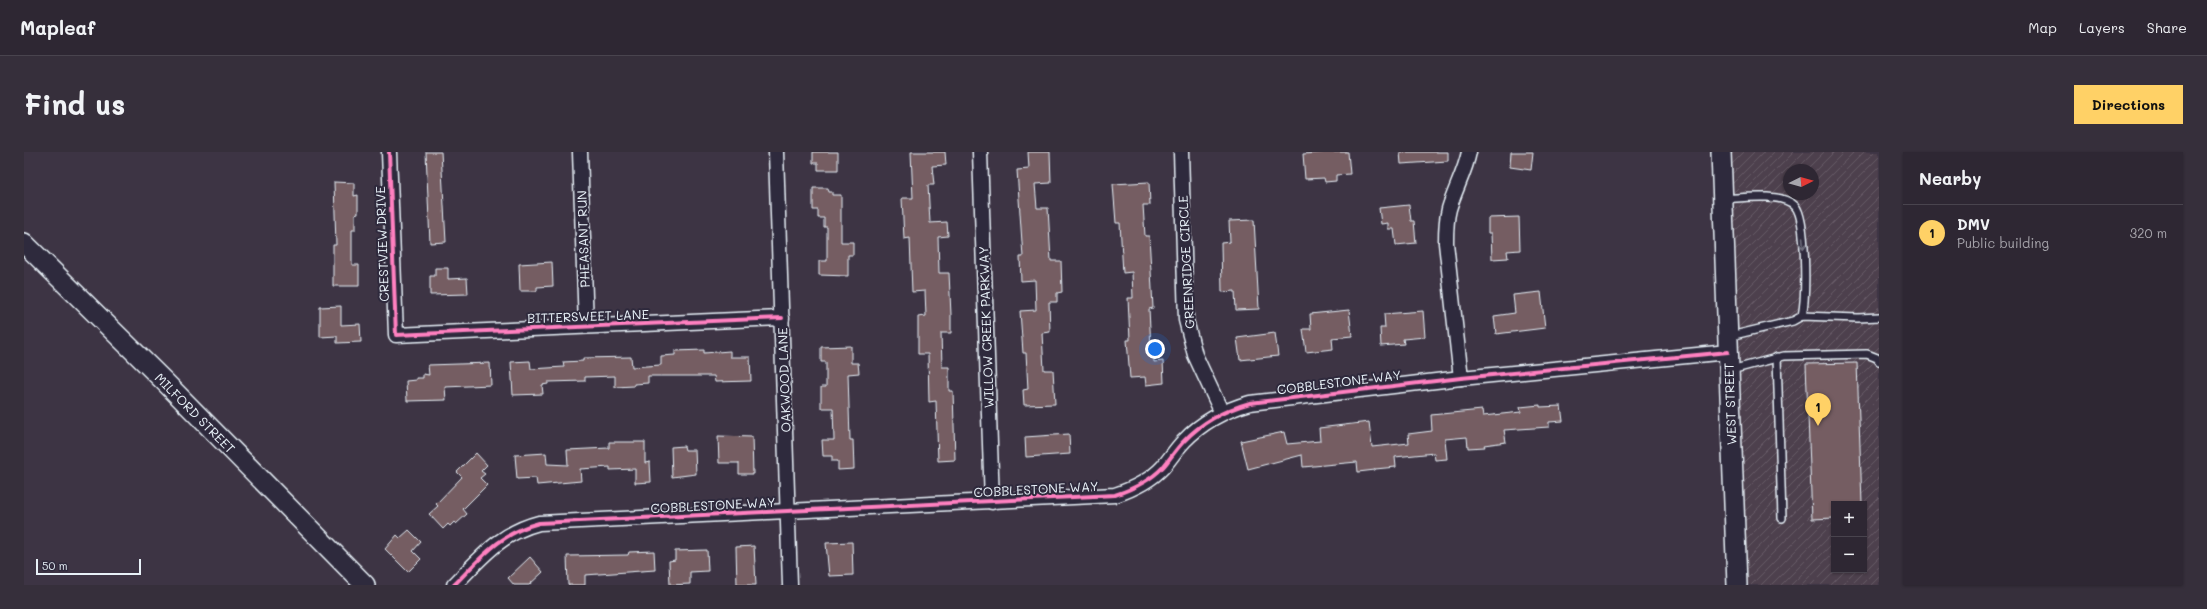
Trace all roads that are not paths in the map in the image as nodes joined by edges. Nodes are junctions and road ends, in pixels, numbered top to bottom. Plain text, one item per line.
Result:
1 (389, 152) edge
2 (580, 152) edge
3 (776, 152) edge
4 (980, 152) edge
5 (1180, 152) edge
6 (1469, 152) edge
7 (1721, 152) edge
8 (1723, 199) junction
9 (24, 243) edge
10 (1802, 316) junction
11 (1879, 317) edge
12 (782, 318) junction
13 (586, 326) junction
14 (396, 336) joint
15 (1728, 353) junction
16 (1777, 357) junction
17 (1879, 361) edge
18 (1460, 378) junction
19 (1222, 413) junction
20 (992, 502) junction
21 (789, 512) junction
22 (1782, 518) dead end
23 (365, 585) edge
24 (454, 585) edge
25 (790, 585) edge
26 (1737, 585) edge

1 - 14 street, CRESTVIEW DRIVE
2 - 13 street, PHEASANT RUN
3 - 12 street, OAKWOOD LANE
4 - 20 street, WILLOW CREEK PARKWAY
5 - 19 street, GREENRIDGE CIRCLE
6 - 18 street
7 - 8 main road, WEST STREET
8 -> 10 lane
8 - 15 main road, WEST STREET
9 - 23 main road, MILFORD STREET
10 - 11 lane
10 - 15 lane
12 - 13 street, BITTERSWEET LANE
12 - 21 street, OAKWOOD LANE
13 - 14 street, BITTERSWEET LANE
15 - 16 lane
15 - 18 street, COBBLESTONE WAY
15 - 26 main road, WEST STREET
16 - 17 lane
16 - 22 lane
18 - 19 street, COBBLESTONE WAY
19 - 20 street, COBBLESTONE WAY
20 - 21 street, COBBLESTONE WAY
21 - 24 street, COBBLESTONE WAY
21 - 25 street, OAKWOOD LANE

